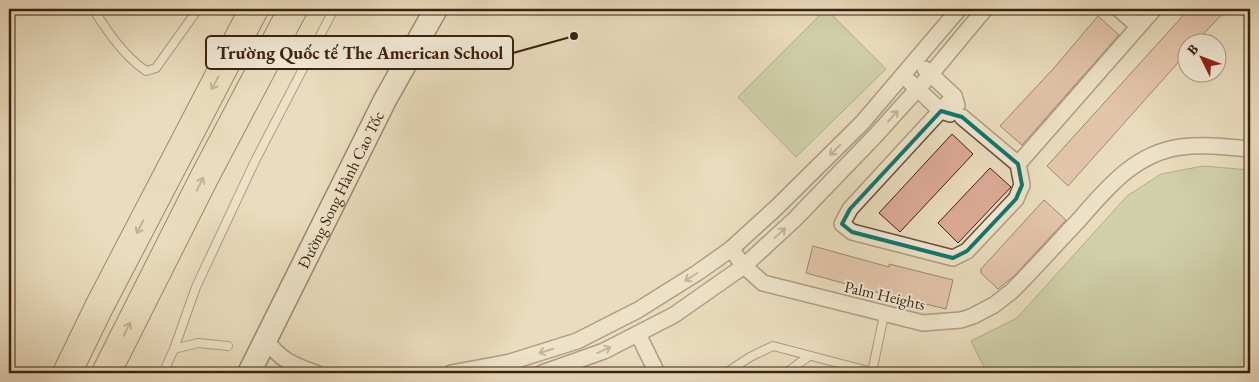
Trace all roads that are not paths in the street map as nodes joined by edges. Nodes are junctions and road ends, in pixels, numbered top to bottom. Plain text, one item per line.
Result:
1 (93, 9) edge
2 (198, 9) edge
3 (254, 9) edge
4 (293, 9) edge
5 (334, 9) edge
6 (436, 9) edge
7 (959, 9) edge
8 (985, 9) edge
9 (1119, 9) edge
10 (1154, 9) edge
11 (1138, 26) junction
12 (917, 61) junction
13 (931, 74) junction
14 (904, 76) junction
15 (917, 89) junction
16 (954, 96) junction
17 (941, 111) junction
18 (962, 117) junction
19 (1250, 149) edge
20 (1018, 164) junction
21 (731, 249) junction
22 (744, 266) junction
23 (884, 315) junction
24 (638, 334) junction
25 (266, 339) junction
26 (228, 346) dead end
27 (174, 349) junction
28 (809, 356) junction
29 (67, 373) edge
30 (106, 373) edge
31 (162, 373) edge
32 (249, 373) edge
33 (316, 373) edge
34 (451, 373) edge
35 (542, 373) edge
36 (657, 373) edge
37 (726, 373) edge
38 (786, 373) edge
39 (874, 373) edge

1 - 2 lane
3 -> 29 highway
30 -> 4 highway
5 - 27 lane
6 - 25 main road, Đường Song Hành Cao Tốc
7 - 12 street
8 - 13 street
9 - 11 street
10 - 11 street
11 - 20 street
12 - 13 street
12 - 14 street
13 - 15 street
13 - 16 street
14 - 15 street
14 -> 21 street
15 - 17 street
22 -> 15 street
16 - 17 street
16 - 18 street
17 - 18 street
17 - 20 street
18 - 20 street
19 - 23 street, Palm Heights
21 - 22 street, Palm Heights
21 -> 34 street
22 - 23 street, Palm Heights
22 - 24 street
23 - 39 lane
35 -> 24 street
24 - 36 street
25 - 32 main road, Đường Song Hành Cao Tốc
25 - 33 street
26 - 27 lane
27 - 31 lane
28 - 37 lane
28 - 38 lane
28 - 39 lane

